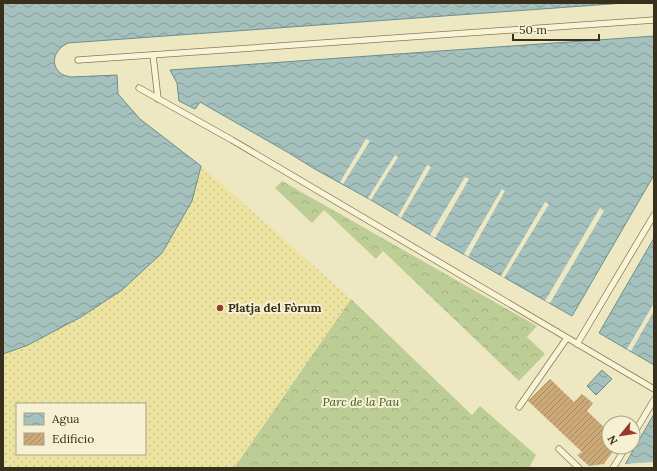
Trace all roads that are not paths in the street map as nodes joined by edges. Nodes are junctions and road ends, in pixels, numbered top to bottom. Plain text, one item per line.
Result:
1 (654, 20) edge
2 (153, 55) junction
3 (78, 60) dead end
4 (139, 88) dead end
5 (158, 99) junction
6 (654, 215) edge
7 (567, 338) junction
8 (578, 344) junction
9 (654, 389) edge
10 (654, 400) edge
11 (519, 407) dead end
12 (641, 422) edge
13 (560, 449) dead end
14 (621, 455) edge
15 (579, 468) edge
16 (613, 468) edge

1 - 2 lane
2 - 3 lane
2 - 5 lane
4 - 5 lane
5 - 7 lane
6 - 8 lane
7 - 8 lane
7 - 11 lane
8 - 9 lane
10 - 12 lane
13 - 15 lane
14 - 16 lane

